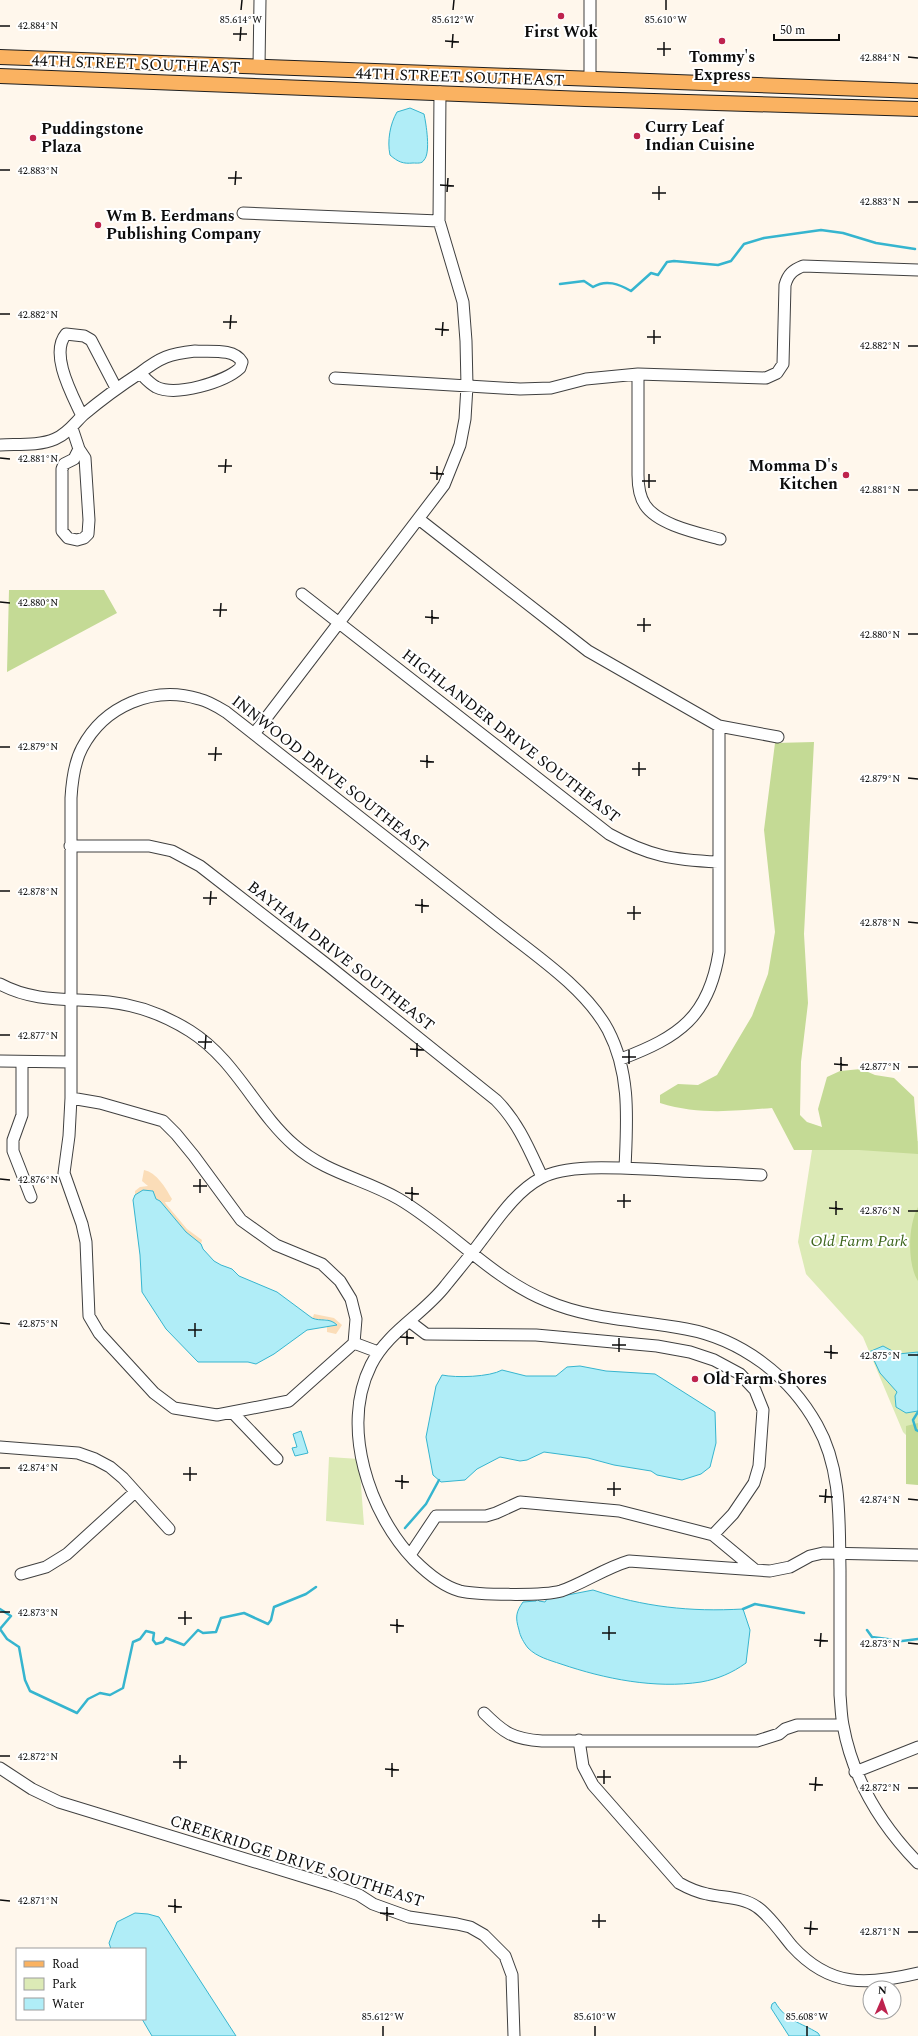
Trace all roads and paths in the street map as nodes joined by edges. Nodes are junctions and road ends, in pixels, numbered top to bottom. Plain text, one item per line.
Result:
1 (260, 0) edge
2 (590, 0) edge
3 (0, 57) edge
4 (120, 61) junction
5 (166, 63) junction
6 (259, 66) junction
7 (470, 73) junction
8 (0, 76) edge
9 (590, 78) junction
10 (105, 80) junction
11 (146, 82) junction
12 (185, 83) junction
13 (825, 87) junction
14 (854, 88) junction
15 (918, 91) edge
16 (440, 92) junction
17 (557, 98) junction
18 (801, 106) junction
19 (829, 107) junction
20 (918, 109) edge
21 (243, 213) dead end
22 (439, 221) junction
23 (918, 270) edge
24 (140, 372) junction
25 (638, 374) junction
26 (335, 378) dead end
27 (467, 386) junction
28 (116, 388) junction
29 (82, 416) junction
30 (72, 428) junction
31 (0, 444) edge
32 (79, 449) junction
33 (420, 520) junction
34 (720, 539) dead end
35 (302, 594) dead end
36 (339, 621) junction
37 (719, 726) junction
38 (254, 734) junction
39 (778, 736) dead end
40 (70, 846) junction
41 (718, 862) junction
42 (0, 984) edge
43 (70, 1000) junction
44 (621, 1059) junction
45 (0, 1061) edge
46 (22, 1062) junction
47 (70, 1062) junction
48 (71, 1098) junction
49 (625, 1168) junction
50 (761, 1175) dead end
51 (542, 1177) junction
52 (32, 1197) dead end
53 (472, 1253) junction
54 (409, 1321) junction
55 (354, 1343) junction
56 (378, 1352) junction
57 (232, 1412) junction
58 (0, 1447) edge
59 (276, 1459) dead end
60 (135, 1492) junction
61 (169, 1529) dead end
62 (713, 1535) junction
63 (840, 1552) junction
64 (410, 1555) junction
65 (918, 1555) edge
66 (754, 1569) junction
67 (21, 1574) dead end
68 (484, 1713) dead end
69 (843, 1725) junction
70 (579, 1740) junction
71 (918, 1747) edge
72 (0, 1768) edge
73 (855, 1772) junction
74 (918, 1863) edge
75 (918, 1973) edge
76 (514, 2036) edge

1 - 6 street
2 - 9 street
3 - 4 main road, 44TH STREET SOUTHEAST
4 - 5 main road, 44TH STREET SOUTHEAST
4 - 10 main road
5 - 6 main road, 44TH STREET SOUTHEAST
5 - 11 main road
6 - 7 main road, 44TH STREET SOUTHEAST
6 - 12 main road
7 - 9 main road, 44TH STREET SOUTHEAST
7 - 16 main road
8 - 10 main road, 44TH STREET SOUTHEAST
9 - 13 main road, 44TH STREET SOUTHEAST
9 - 17 main road
10 - 11 main road, 44TH STREET SOUTHEAST
11 - 12 main road, 44TH STREET SOUTHEAST
12 - 16 main road, 44TH STREET SOUTHEAST
13 - 14 main road, 44TH STREET SOUTHEAST
13 - 18 main road
14 - 15 main road, 44TH STREET SOUTHEAST
14 - 19 main road
16 - 17 main road, 44TH STREET SOUTHEAST
16 - 22 street
17 - 18 main road, 44TH STREET SOUTHEAST
18 - 19 main road, 44TH STREET SOUTHEAST
19 - 20 main road, 44TH STREET SOUTHEAST
21 - 22 street
22 - 27 street
23 - 25 street
24 - 24 street
24 - 28 street
25 - 27 street
25 - 34 street
26 - 27 street
27 - 33 street
28 - 29 street
28 - 29 street
29 - 30 street
30 - 31 street
30 - 32 street
32 - 32 street
33 - 36 street
33 - 37 street
35 - 36 street, HIGHLANDER DRIVE SOUTHEAST
36 - 38 street
36 - 41 street, HIGHLANDER DRIVE SOUTHEAST
37 - 39 street
37 - 41 street
38 - 40 street, INNWOOD DRIVE SOUTHEAST
38 - 44 street, INNWOOD DRIVE SOUTHEAST
40 - 43 street, INNWOOD DRIVE SOUTHEAST
40 - 51 street, BAYHAM DRIVE SOUTHEAST
41 - 44 street
42 - 43 street
43 - 47 street, INNWOOD DRIVE SOUTHEAST
43 - 53 street
44 - 49 street, INNWOOD DRIVE SOUTHEAST
45 - 46 street
46 - 47 street
46 - 52 street
47 - 48 street, INNWOOD DRIVE SOUTHEAST
48 - 55 street
48 - 57 street, INNWOOD DRIVE SOUTHEAST
49 - 50 street
49 - 51 street
51 - 53 street
53 - 54 street
53 - 63 street
54 - 56 street
54 - 62 street
55 - 56 street
55 - 57 street, INNWOOD DRIVE SOUTHEAST
56 - 64 street
57 - 59 street
58 - 60 street
60 - 61 street
60 - 67 street
62 - 64 street
62 - 66 street
63 - 65 street
63 - 66 street
63 - 69 street
64 - 66 street
68 - 70 street
69 - 70 street
69 - 73 street
70 - 75 street
71 - 73 street
72 - 76 street, CREEKRIDGE DRIVE SOUTHEAST
73 - 74 street

